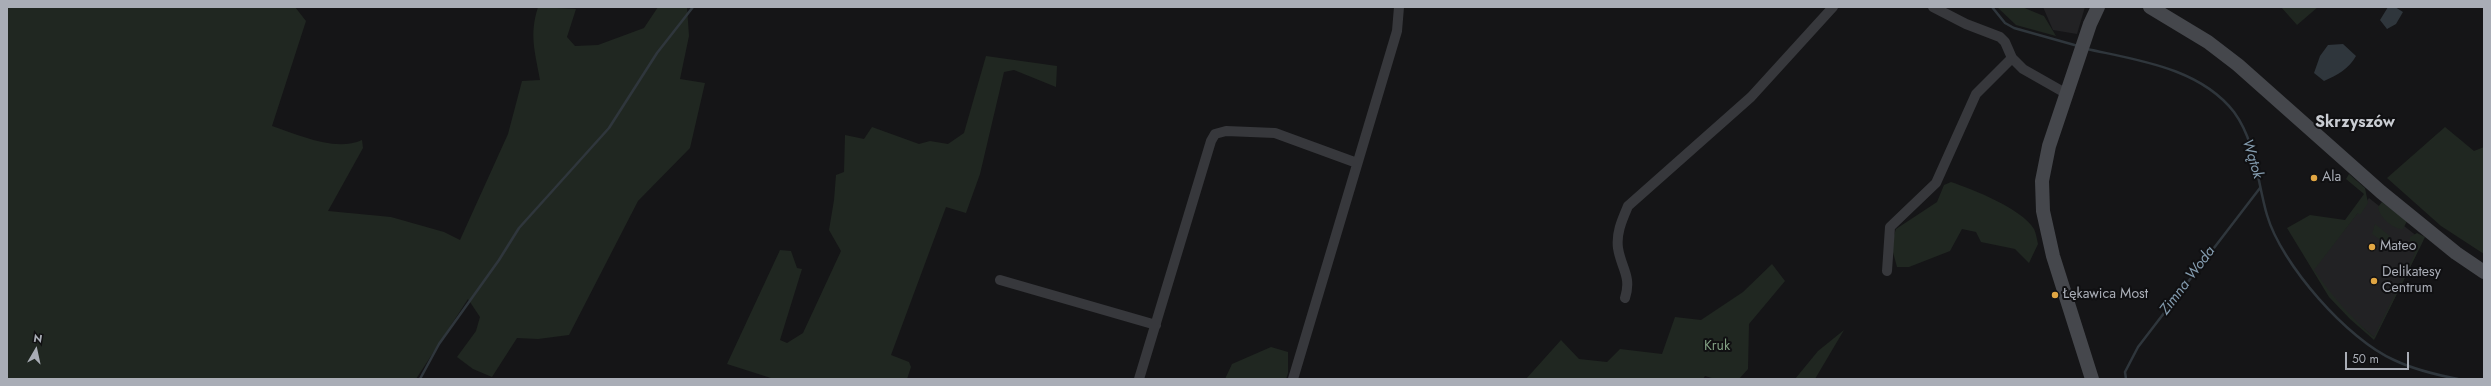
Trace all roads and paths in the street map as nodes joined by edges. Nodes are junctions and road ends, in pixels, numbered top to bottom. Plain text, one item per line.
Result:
1 (1399, 7) edge
2 (1833, 7) edge
3 (1933, 7) edge
4 (2098, 7) edge
5 (2150, 7) edge
6 (2012, 58) junction
7 (2067, 94) junction
8 (1357, 163) junction
9 (1887, 271) dead end
10 (2484, 272) edge
11 (1000, 280) dead end
12 (1625, 298) dead end
13 (1156, 325) junction
14 (1138, 379) edge
15 (1293, 379) edge
16 (2092, 379) edge

1 - 8 street
2 - 12 street
3 - 6 street
4 - 7 street
5 - 10 street
6 - 7 street
6 - 9 street
7 - 16 street
8 - 13 street
8 - 15 street
11 - 13 street
13 - 14 street

